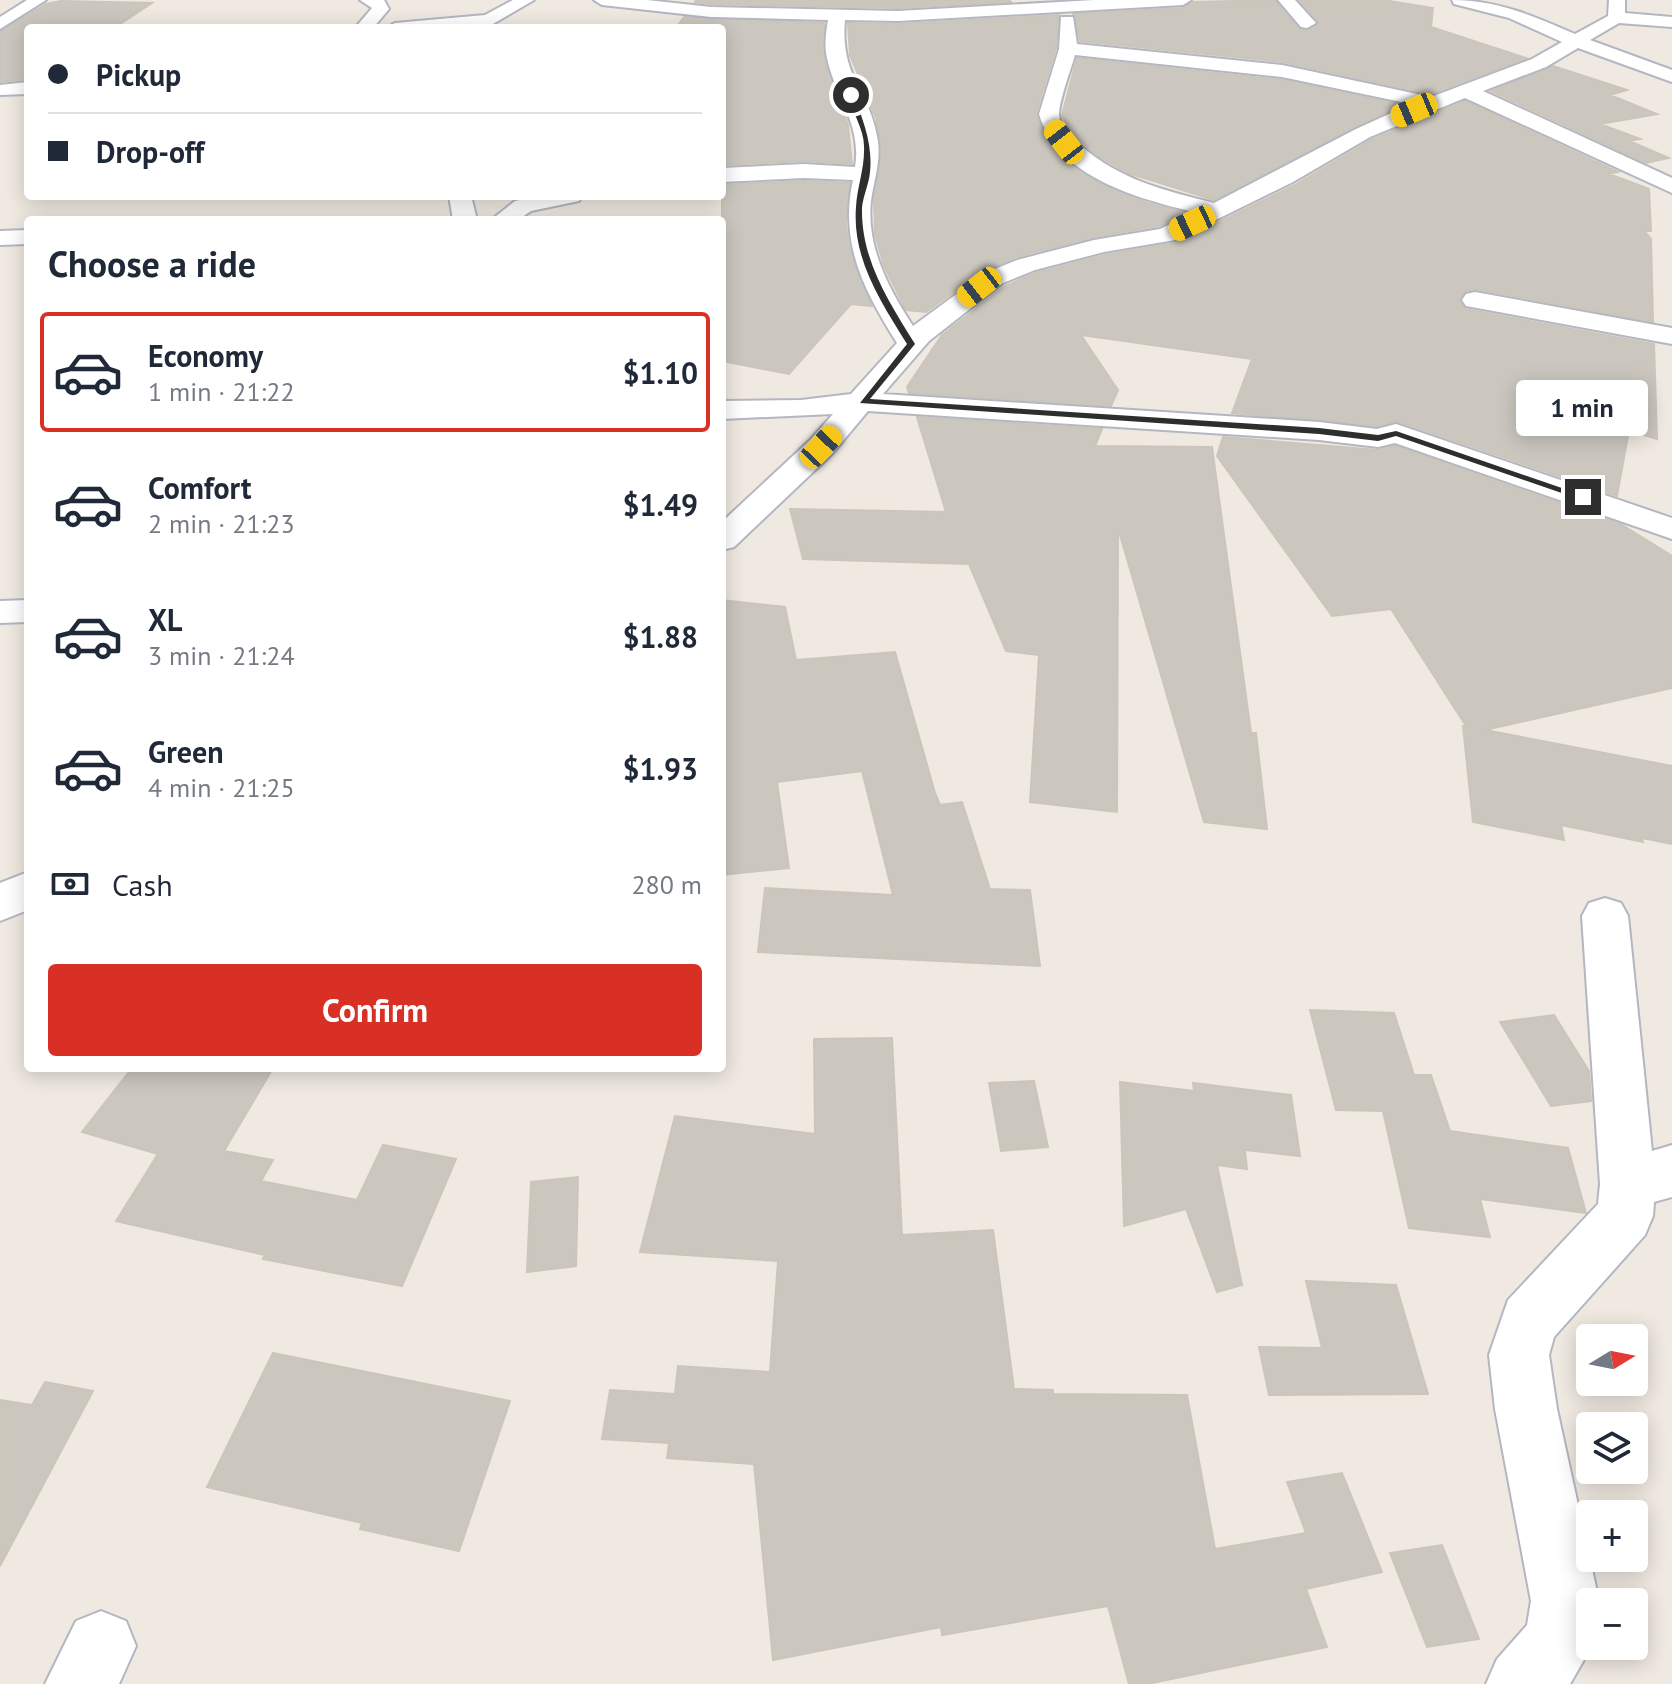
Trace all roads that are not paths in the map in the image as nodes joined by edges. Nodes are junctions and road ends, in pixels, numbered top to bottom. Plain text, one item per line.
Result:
1 (38, 0) edge
2 (368, 0) edge
3 (526, 0) edge
4 (602, 0) edge
5 (1183, 0) edge
6 (1286, 0) edge
7 (1460, 0) edge
8 (1071, 3) edge
9 (998, 5) edge
10 (846, 7) edge
11 (1616, 9) edge
12 (1672, 22) edge
13 (1307, 23) dead end
14 (368, 24) edge
15 (480, 24) edge
16 (5, 32) edge
17 (1576, 41) junction
18 (1068, 49) junction
19 (1672, 76) edge
20 (24, 88) edge
21 (4, 90) dead end
22 (1467, 91) junction
23 (1433, 103) junction
24 (867, 174) junction
25 (726, 175) edge
26 (1672, 186) edge
27 (552, 200) edge
28 (1218, 211) junction
29 (509, 216) edge
30 (24, 237) edge
31 (0, 238) edge
32 (1475, 300) dead end
33 (1672, 336) edge
34 (911, 344) junction
35 (863, 402) junction
36 (726, 410) edge
37 (1672, 529) edge
38 (726, 536) edge
39 (24, 611) edge
40 (0, 612) edge
41 (24, 892) edge
42 (0, 903) edge
43 (1605, 916) dead end
44 (1650, 1177) edge
45 (1522, 1684) edge

1 - 16 street
2 - 14 street
3 - 15 street
4 - 10 street
5 - 8 street
6 - 13 street
7 - 17 street
8 - 9 street
8 - 18 street
9 - 10 street
10 - 24 street
11 - 12 street
11 - 17 street
17 - 19 street
17 - 22 street
18 - 23 street
18 - 28 street
20 - 21 street
22 - 23 street
22 - 26 street
23 - 28 street
24 - 25 street
24 - 34 street
27 - 29 street
28 - 34 street
30 - 31 street
32 - 33 street
34 - 35 street
35 - 36 street
35 - 37 street
35 - 38 street
39 - 40 street
41 - 42 street
43 - 44 street
44 - 45 street

